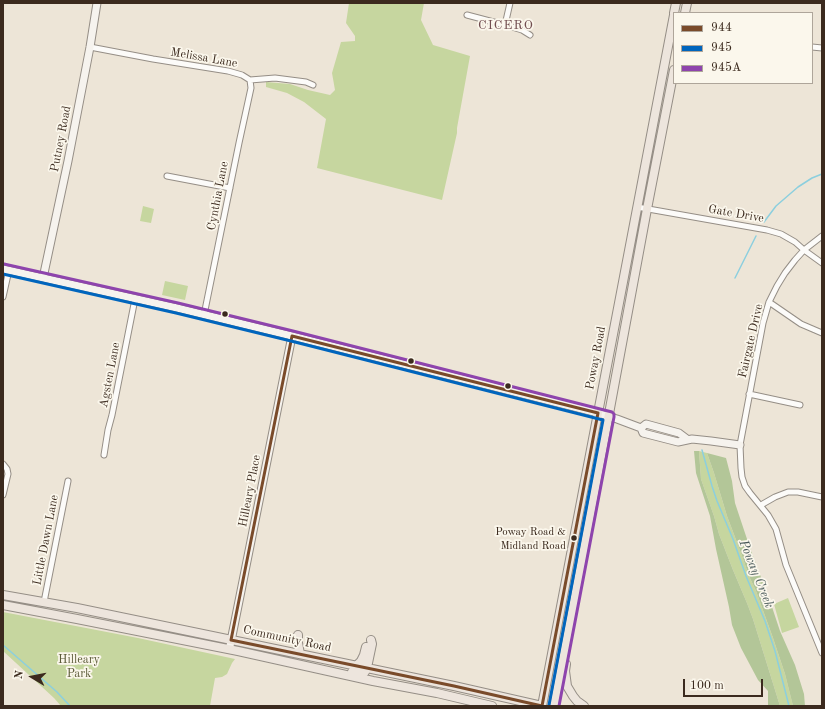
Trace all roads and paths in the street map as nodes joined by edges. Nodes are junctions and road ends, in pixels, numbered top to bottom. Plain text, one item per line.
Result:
1 (97, 3) edge
2 (510, 3) edge
3 (467, 15) dead end
4 (673, 20) edge
5 (505, 25) junction
6 (530, 35) dead end
7 (670, 36) junction
8 (90, 47) junction
9 (673, 75) edge
10 (250, 80) junction
11 (313, 85) dead end
12 (659, 96) junction
13 (669, 96) junction
14 (661, 136) junction
15 (167, 176) dead end
16 (230, 188) junction
17 (637, 207) junction
18 (647, 209) junction
19 (822, 236) edge
20 (804, 250) junction
21 (822, 263) edge
22 (6, 270) edge
23 (43, 278) junction
24 (623, 285) junction
25 (3, 297) edge
26 (135, 299) junction
27 (769, 302) junction
28 (204, 315) junction
29 (614, 329) junction
30 (822, 333) edge
31 (624, 334) junction
32 (292, 336) junction
33 (616, 378) junction
34 (749, 394) junction
35 (800, 405) dead end
36 (598, 413) junction
37 (609, 416) junction
38 (740, 445) junction
39 (104, 455) dead end
40 (5, 466) edge
41 (68, 481) dead end
42 (3, 495) edge
43 (822, 496) edge
44 (760, 505) junction
45 (578, 513) junction
46 (569, 566) junction
47 (580, 570) junction
48 (3, 595) edge
49 (44, 602) junction
50 (3, 605) edge
51 (77, 608) junction
52 (43, 612) junction
53 (570, 625) junction
54 (298, 635) dead end
55 (567, 639) junction
56 (231, 640) junction
57 (229, 650) junction
58 (822, 653) edge
59 (300, 654) junction
60 (298, 664) junction
61 (354, 666) junction
62 (367, 668) junction
63 (422, 680) junction
64 (381, 683) junction
65 (454, 686) junction
66 (414, 689) junction
67 (492, 706) edge
68 (542, 706) edge
69 (554, 706) edge
70 (584, 706) edge

1 - 8 street, Putney Road
2 - 5 street
3 - 5 street
4 - 7 main road, Poway Road
5 - 6 street
7 - 12 main road, Poway Road
7 - 13 main road
8 - 10 street, Melissa Lane
8 - 23 street, Putney Road
9 - 13 main road, Poway Road
10 - 11 street, Melissa Lane
10 - 16 street, Cynthia Lane
12 - 14 main road
12 - 17 main road, Poway Road
13 - 14 main road, Poway Road
14 - 18 main road, Poway Road
15 - 16 street
16 - 28 street, Cynthia Lane
17 - 18 street, Gate Drive
17 - 24 main road, Poway Road
18 - 20 street, Gate Drive
18 - 31 main road, Poway Road
19 - 20 street, Fairgate Drive
20 - 21 street, Gate Drive
20 - 27 street, Fairgate Drive
22 - 23 street
22 - 25 street
23 - 26 street
24 - 29 main road, Poway Road
24 - 31 main road
26 - 28 street
26 - 39 street, Agsten Lane
27 - 30 street
27 - 34 street, Fairgate Drive
28 - 32 street
29 - 33 main road
29 - 36 main road, Poway Road
31 - 33 main road, Poway Road
32 - 36 street
32 - 56 street, Hilleary Place
33 - 37 main road, Poway Road
34 - 35 street
34 - 38 street, Fairgate Drive
36 - 37 street
36 - 45 main road, Poway Road
37 - 38 street
37 - 47 main road, Poway Road
38 - 44 street, Fairgate Drive
40 - 42 street
41 - 49 street, Little Dawn Lane
43 - 44 street
44 - 58 street, Fairgate Drive
45 - 46 main road, Poway Road
45 - 47 main road
46 - 53 main road
46 - 68 main road, Poway Road
47 - 53 main road, Poway Road
48 - 49 main road, Community Road
49 - 50 main road
49 - 51 main road, Community Road
50 - 52 main road, Community Road
51 - 52 main road
51 - 56 main road, Community Road
52 - 57 main road, Community Road
53 - 55 main road, Poway Road
54 - 59 main road
55 - 69 main road, Poway Road
55 - 70 main road
56 - 57 street, Hilleary Place
56 - 59 main road, Community Road
57 - 60 main road, Community Road
59 - 61 main road, Community Road
60 - 62 main road
60 - 64 main road, Community Road
61 - 62 main road, Community Road
61 - 62 main road
62 - 63 main road, Community Road
63 - 64 main road
63 - 65 main road, Community Road
64 - 66 main road, Community Road
65 - 66 main road
65 - 68 main road, Community Road
66 - 67 main road, Community Road

